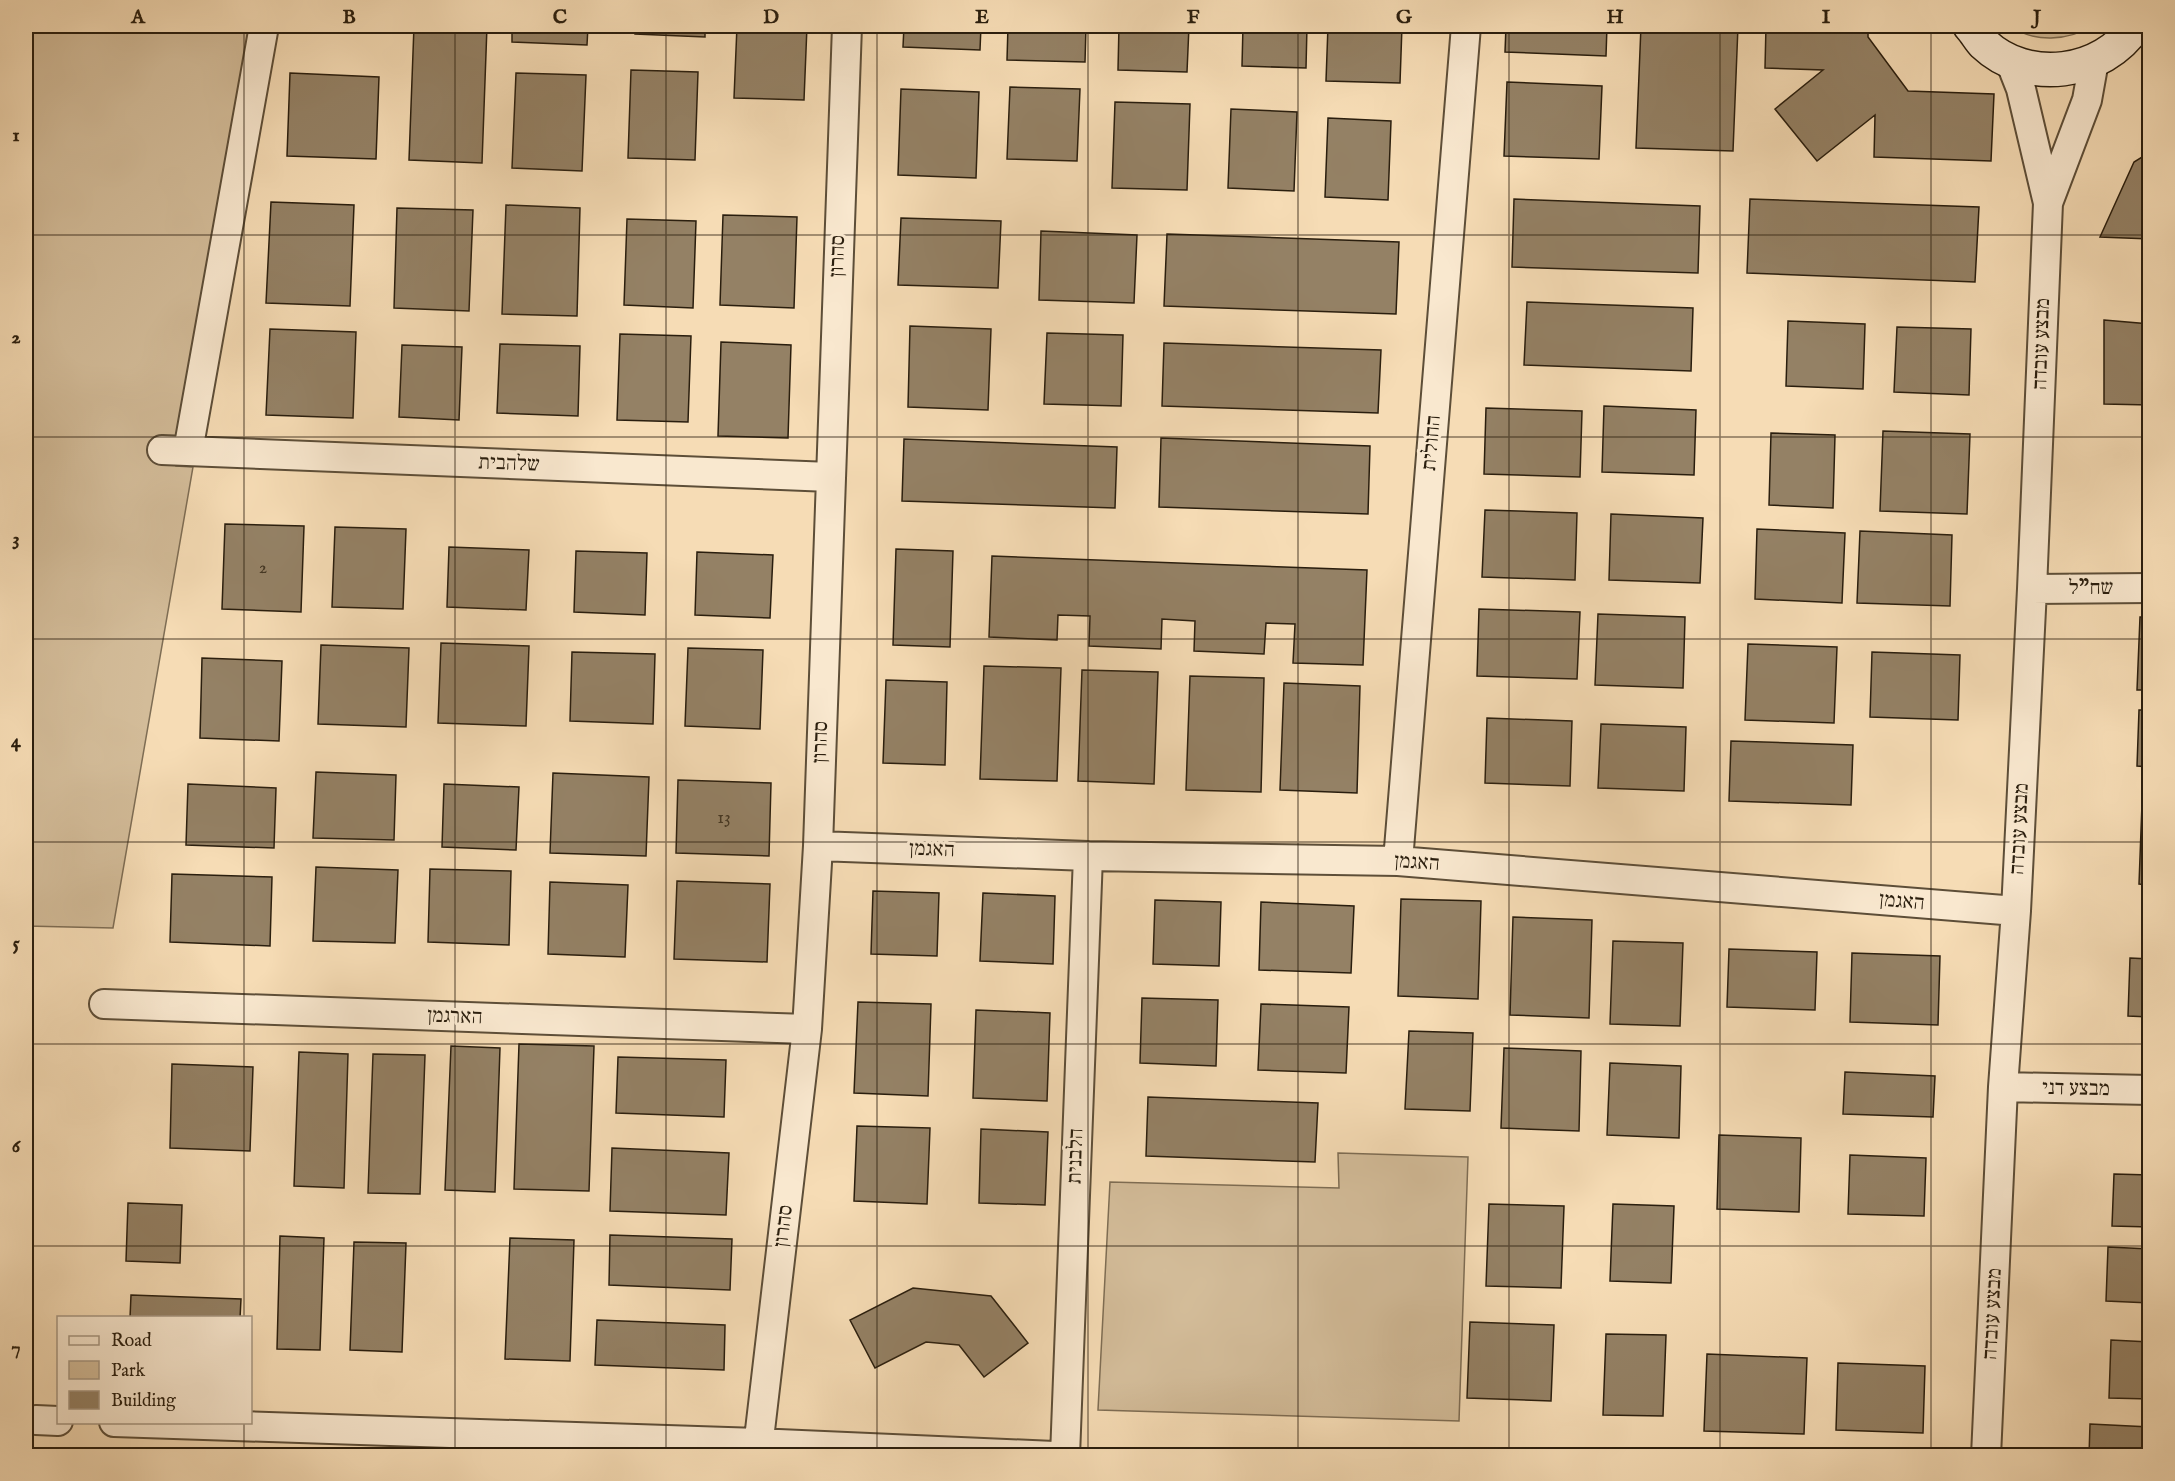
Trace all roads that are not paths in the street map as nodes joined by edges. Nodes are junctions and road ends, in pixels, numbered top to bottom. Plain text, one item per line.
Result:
1 (264, 26) edge
2 (847, 26) edge
3 (1466, 26) edge
4 (1970, 26) edge
5 (2139, 28) edge
6 (2010, 61) junction
7 (2094, 61) junction
8 (2048, 203) junction
9 (830, 477) junction
10 (2150, 588) edge
11 (2032, 589) junction
12 (818, 846) junction
13 (1088, 856) junction
14 (1398, 861) junction
15 (2016, 911) junction
16 (104, 1004) dead end
17 (807, 1029) junction
18 (2003, 1087) junction
19 (2150, 1090) edge
20 (162, 1424) edge
21 (758, 1449) edge
22 (1054, 1455) edge
23 (1065, 1455) edge
24 (1986, 1455) edge

1 - 9 street, שלהבית
2 - 9 street, סהרון
3 - 14 street, החולית
4 - 6 street
5 - 7 street
6 - 7 street
6 - 8 street, מבצע עובדה
7 - 8 street, מבצע עובדה
8 - 11 street, מבצע עובדה
9 - 12 street, סהרון
10 - 11 street, שח"ל
11 - 15 street, מבצע עובדה
12 - 13 street, האגמן
12 - 17 street, סהרון
13 - 14 street, האגמן
13 - 23 street, הלבנית
14 - 15 street, האגמן
15 - 18 street, מבצע עובדה
16 - 17 street, הארגמן
17 - 21 street, סהרון
18 - 19 street, מבצע דני
18 - 24 street, מבצע עובדה
20 - 21 street
21 - 22 street

